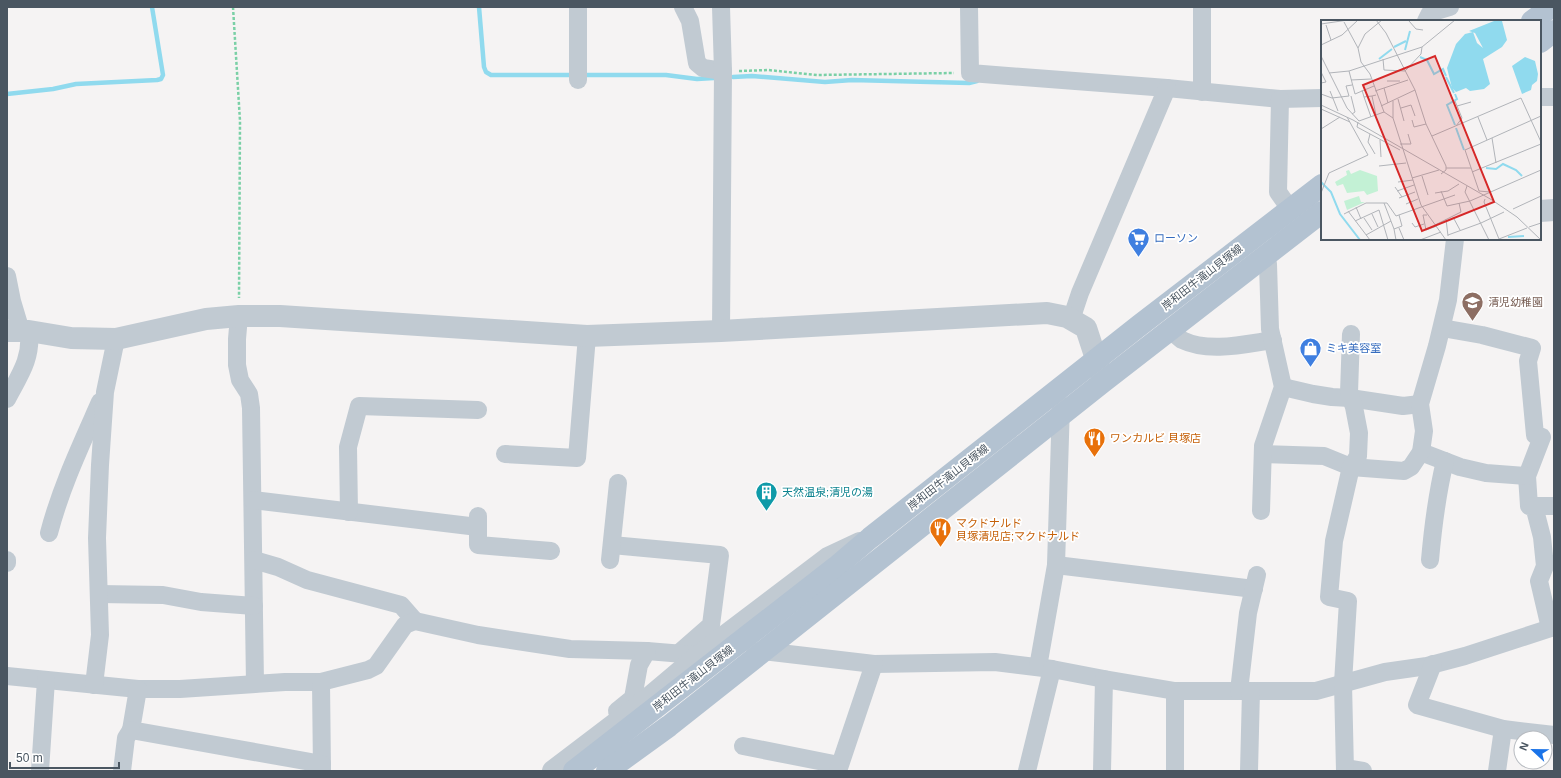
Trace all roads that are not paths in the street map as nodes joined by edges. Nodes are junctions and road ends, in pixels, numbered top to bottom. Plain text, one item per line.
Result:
1 (578, 7) edge
2 (683, 7) edge
3 (722, 7) edge
4 (969, 7) edge
5 (1202, 7) edge
6 (1451, 7) edge
7 (1551, 7) edge
8 (1426, 20) edge
9 (1453, 20) edge
10 (1533, 20) edge
11 (1554, 31) edge
12 (1541, 41) edge
13 (723, 71) junction
14 (578, 75) dead end
15 (1167, 88) junction
16 (1202, 92) junction
17 (1541, 97) edge
18 (1321, 98) edge
19 (1554, 98) edge
20 (1280, 99) junction
21 (1320, 191) edge
22 (1290, 209) junction
23 (1554, 210) edge
24 (1541, 211) edge
25 (1321, 213) edge
26 (1455, 240) edge
27 (1265, 256) junction
28 (7, 276) edge
29 (239, 316) junction
30 (1071, 320) junction
31 (1442, 328) junction
32 (1170, 330) junction
33 (19, 331) edge
34 (721, 331) junction
35 (1350, 334) dead end
36 (587, 336) junction
37 (116, 339) junction
38 (1272, 340) junction
39 (1097, 360) junction
40 (1103, 382) junction
41 (1062, 387) junction
42 (1283, 387) junction
43 (105, 392) junction
44 (1350, 398) junction
45 (7, 399) edge
46 (1420, 404) junction
47 (478, 410) dead end
48 (1061, 416) junction
49 (1548, 437) edge
50 (1421, 452) junction
51 (505, 454) dead end
52 (1263, 454) junction
53 (1445, 461) junction
54 (1351, 467) junction
55 (1527, 476) junction
56 (618, 483) dead end
57 (253, 500) junction
58 (1534, 506) junction
59 (1554, 506) edge
60 (1261, 511) dead end
61 (349, 512) junction
62 (49, 533) dead end
63 (551, 551) dead end
64 (7, 560) edge
65 (254, 560) junction
66 (1430, 560) dead end
67 (7, 564) edge
68 (1056, 565) junction
69 (99, 594) junction
70 (254, 606) junction
71 (415, 621) junction
72 (1552, 627) edge
73 (647, 651) junction
74 (764, 651) junction
75 (699, 655) junction
76 (874, 664) junction
77 (1433, 664) junction
78 (1045, 668) junction
79 (736, 673) junction
80 (7, 676) edge
81 (1104, 679) junction
82 (46, 680) junction
83 (321, 682) junction
84 (1343, 683) junction
85 (255, 684) junction
86 (94, 685) junction
87 (138, 689) junction
88 (1175, 691) junction
89 (1245, 691) junction
90 (1503, 729) junction
91 (131, 730) junction
92 (1554, 735) edge
93 (743, 746) dead end
94 (575, 762) edge
95 (322, 768) edge
96 (838, 768) edge
97 (1345, 769) edge
98 (40, 771) edge
99 (122, 771) edge
100 (553, 771) edge
101 (607, 771) edge
102 (624, 771) edge
103 (1027, 771) edge
104 (1102, 771) edge
105 (1175, 771) edge
106 (1249, 771) edge
107 (1363, 771) edge
108 (1497, 771) edge

1 - 14 street
2 - 13 street
3 - 13 street
4 - 15 street
5 - 16 street
6 - 8 street
6 - 9 street
7 - 10 main road
11 - 12 main road
13 - 34 street
15 - 16 street
15 - 30 street
16 - 20 street
17 - 19 street
18 - 20 street
20 - 22 street
21 - 22 main road, 岸和田牛滝山貝塚線
22 - 39 main road, 岸和田牛滝山貝塚線
23 - 24 street
25 - 27 main road, 岸和田牛滝山貝塚線
26 - 31 street
27 - 32 main road, 岸和田牛滝山貝塚線
27 - 38 street
28 - 33 street
29 - 36 street
29 - 37 street
29 - 57 street
30 - 34 street
30 - 39 street
31 - 46 street
31 - 49 street
32 - 38 street
32 - 40 main road, 岸和田牛滝山貝塚線
33 - 37 street
33 - 45 street
34 - 36 street
35 - 44 street
36 - 51 street
37 - 43 street
38 - 42 street
39 - 40 street
39 - 41 main road, 岸和田牛滝山貝塚線
40 - 48 main road, 岸和田牛滝山貝塚線
41 - 48 street
41 - 75 main road, 岸和田牛滝山貝塚線
42 - 44 street
42 - 52 street
43 - 62 street
43 - 69 street
44 - 46 street
44 - 54 street
46 - 50 street
47 - 61 street
48 - 68 street
48 - 74 main road, 岸和田牛滝山貝塚線
49 - 55 street
50 - 53 street
50 - 54 street
52 - 54 street
52 - 60 street
53 - 55 street
53 - 66 street
54 - 84 street
55 - 58 street
56 - 75 street
57 - 61 street
57 - 65 street
58 - 59 street
58 - 72 street
61 - 63 street
64 - 67 street
65 - 70 street
65 - 71 street
68 - 78 street
68 - 89 street
69 - 70 street
69 - 86 street
70 - 85 street
71 - 73 street
71 - 83 street
72 - 77 street
73 - 75 street
73 - 94 street
74 - 75 street
74 - 76 street
74 - 79 main road, 岸和田牛滝山貝塚線
75 - 94 main road, 岸和田牛滝山貝塚線
76 - 78 street
76 - 96 street
77 - 84 street
77 - 90 street
78 - 81 street
78 - 103 street
79 - 101 main road, 岸和田牛滝山貝塚線
79 - 102 street
80 - 82 street
81 - 88 street
81 - 104 street
82 - 86 street
82 - 98 street
83 - 85 street
83 - 95 street
84 - 89 street
84 - 97 street
85 - 87 street
86 - 87 street
87 - 91 street
88 - 89 street
88 - 105 street
89 - 106 street
90 - 92 street
90 - 108 street
91 - 95 street
91 - 99 street
93 - 96 street
94 - 100 street
97 - 107 street

